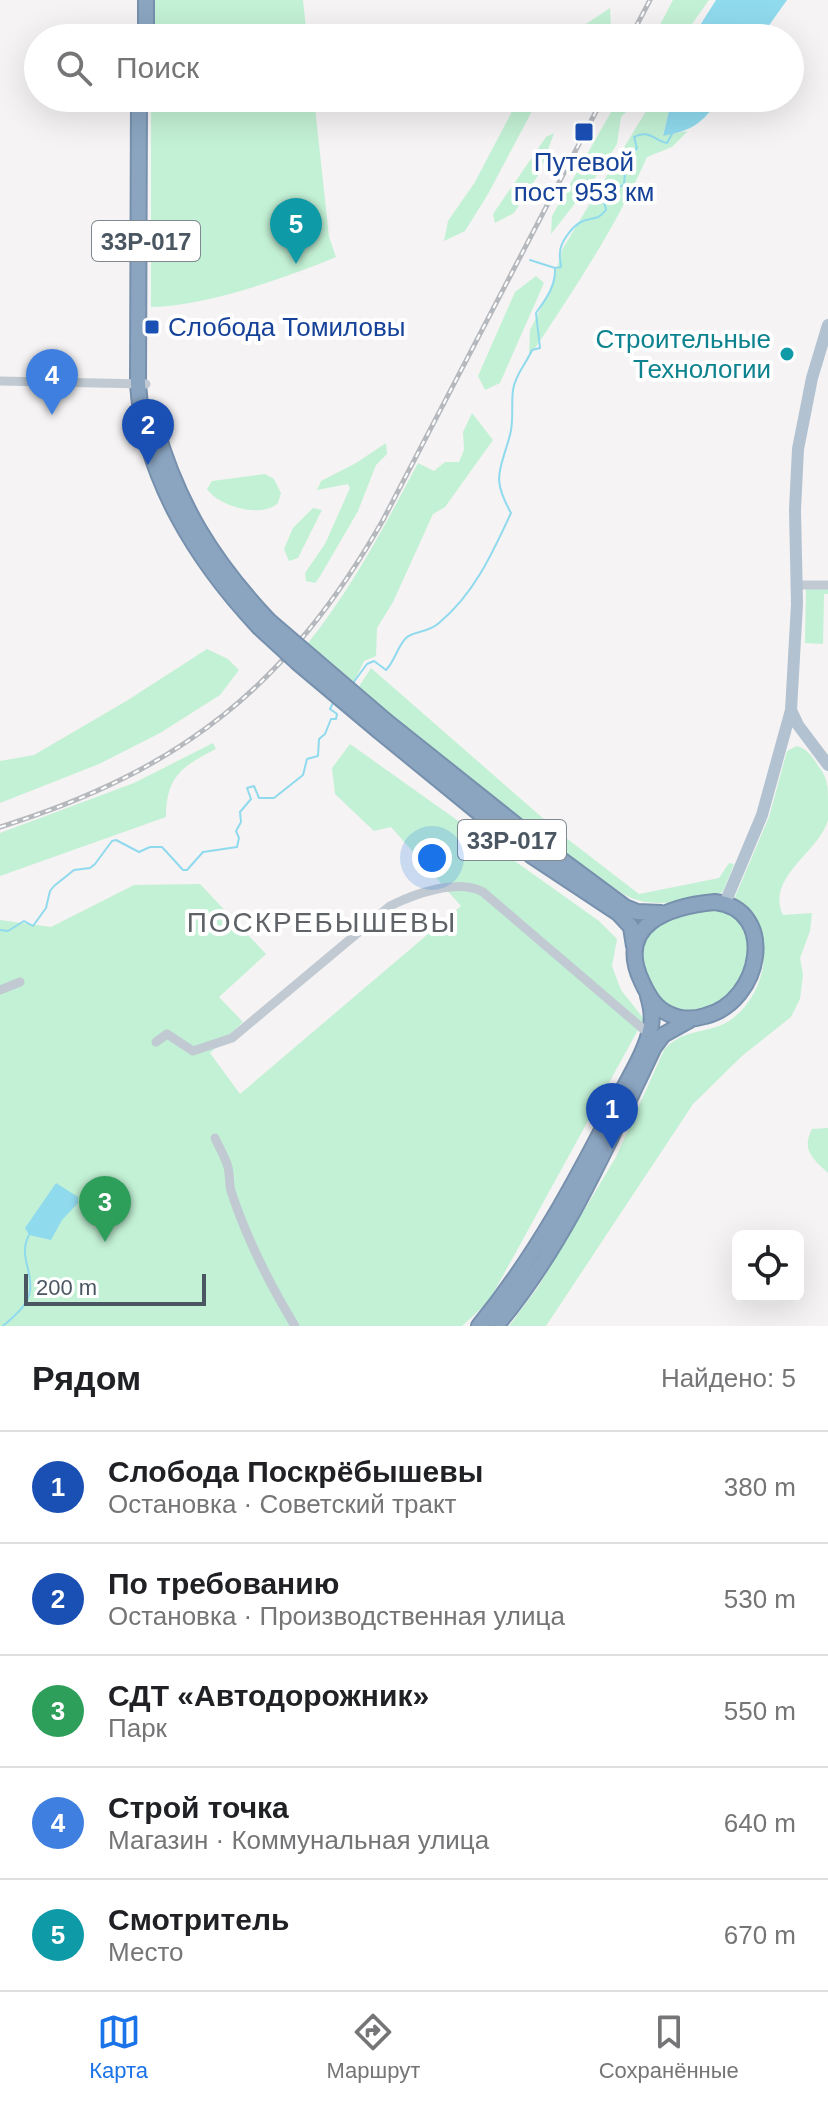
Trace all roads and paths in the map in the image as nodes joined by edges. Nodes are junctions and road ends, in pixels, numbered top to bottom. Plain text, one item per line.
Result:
1 (139, 0) edge
2 (146, 0) edge
3 (139, 24) edge
4 (146, 24) edge
5 (139, 112) edge
6 (146, 112) edge
7 (828, 325) edge
8 (0, 381) edge
9 (142, 384) junction
10 (796, 585) junction
11 (828, 585) edge
12 (791, 710) junction
13 (383, 727) junction
14 (783, 742) junction
15 (810, 742) junction
16 (828, 765) edge
17 (725, 903) junction
18 (662, 913) junction
19 (634, 950) junction
20 (20, 982) dead end
21 (0, 990) edge
22 (648, 996) junction
23 (691, 1020) junction
24 (649, 1034) junction
25 (156, 1042) dead end
26 (215, 1138) dead end
27 (295, 1326) edge
28 (479, 1326) edge
29 (496, 1326) edge

1 - 3 highway
2 - 4 highway
5 - 9 highway, 33Р-017
6 - 9 highway, 33Р-017
7 - 10 main road
8 - 9 street
9 - 13 highway, 33Р-017, bridge
10 - 11 street
10 - 12 main road
12 - 14 main road
12 - 15 main road
13 - 18 highway, 33Р-017
13 - 19 highway, 33Р-017
14 - 15 main road
14 - 17 main road
15 - 16 main road
17 - 18 highway, 33Р-017
17 - 23 highway
18 - 19 highway
19 - 22 highway, 33Р-017
20 - 21 street
22 - 23 highway
22 - 24 highway, 33Р-017
23 - 29 highway
24 - 25 street
24 - 28 highway, 33Р-017
26 - 27 street

